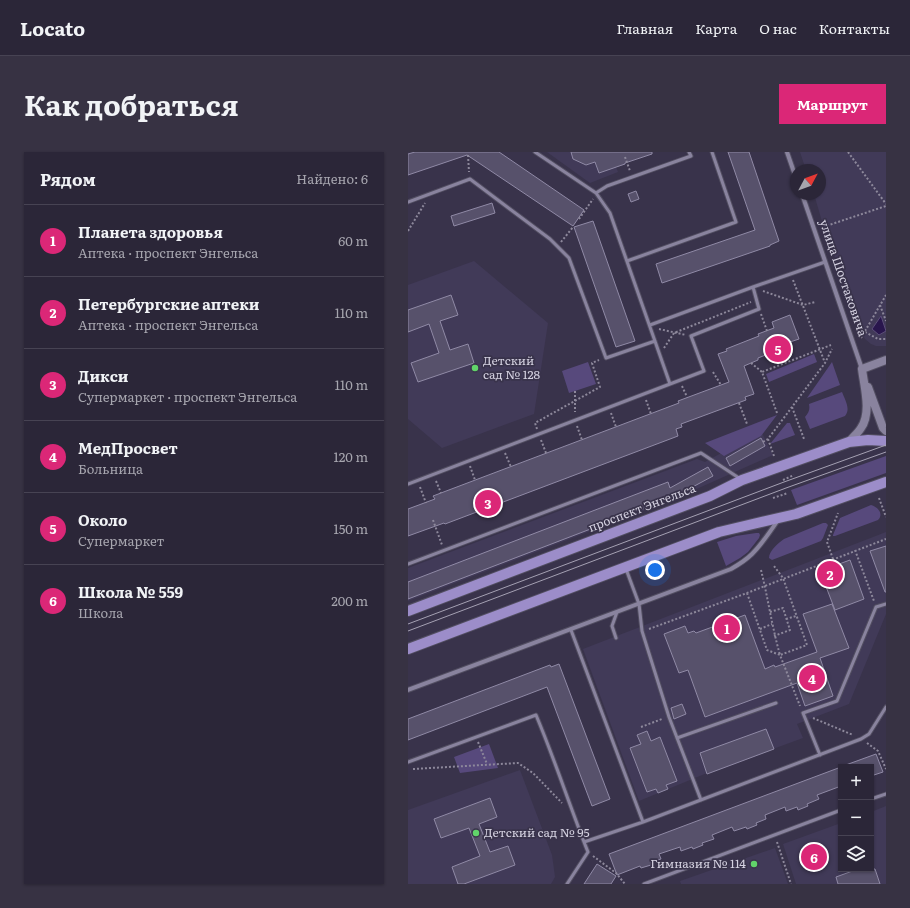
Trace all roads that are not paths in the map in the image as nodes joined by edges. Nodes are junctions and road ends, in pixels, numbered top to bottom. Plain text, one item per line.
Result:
1 (536, 152) edge
2 (689, 152) edge
3 (712, 152) edge
4 (787, 152) edge
5 (791, 164) edge
6 (596, 193) junction
7 (804, 200) edge
8 (408, 202) edge
9 (627, 261) junction
10 (825, 262) junction
11 (753, 287) junction
12 (650, 326) junction
13 (655, 341) junction
14 (886, 360) edge
15 (862, 369) junction
16 (670, 384) junction
17 (886, 431) edge
18 (886, 441) edge
19 (849, 442) junction
20 (742, 480) junction
21 (886, 482) edge
22 (408, 484) edge
23 (779, 518) junction
24 (408, 564) edge
25 (625, 567) junction
26 (639, 604) junction
27 (886, 604) edge
28 (408, 611) edge
29 (617, 612) junction
30 (571, 630) junction
31 (616, 638) dead end
32 (408, 649) edge
33 (408, 690) edge
34 (776, 703) dead end
35 (886, 707) edge
36 (676, 738) junction
37 (820, 755) junction
38 (408, 762) edge
39 (886, 794) edge
40 (874, 798) edge
41 (701, 800) junction
42 (838, 811) edge
43 (643, 822) junction
44 (584, 842) junction
45 (567, 884) edge
46 (644, 884) edge

1 - 6 lane
2 - 6 lane
3 - 9 lane
4 - 5 street
6 - 9 lane
7 - 10 street, улица Шостаковича
8 - 13 lane
9 - 12 lane
10 - 11 lane
10 - 15 street, улица Шостаковича
11 - 12 lane
11 - 16 lane
12 - 13 lane
13 - 16 lane
14 - 15 main road
15 - 17 main road, улица Шостаковича
15 - 19 main road, улица Шостаковича
16 - 22 lane
18 - 19 main road, проспект Энгельса
19 - 20 main road, проспект Энгельса
20 - 24 lane
20 - 28 main road, проспект Энгельса
21 - 23 main road
23 - 25 main road
23 - 26 street
25 - 26 lane
25 - 32 main road
26 - 29 street
26 - 36 lane
27 - 37 lane
29 - 30 street
29 - 31 lane
30 - 33 street
30 - 43 lane
34 - 36 lane
35 - 37 lane
36 - 41 lane
37 - 41 lane
38 - 44 lane
39 - 40 lane
41 - 43 lane
42 - 46 lane
43 - 44 lane
44 - 45 lane

